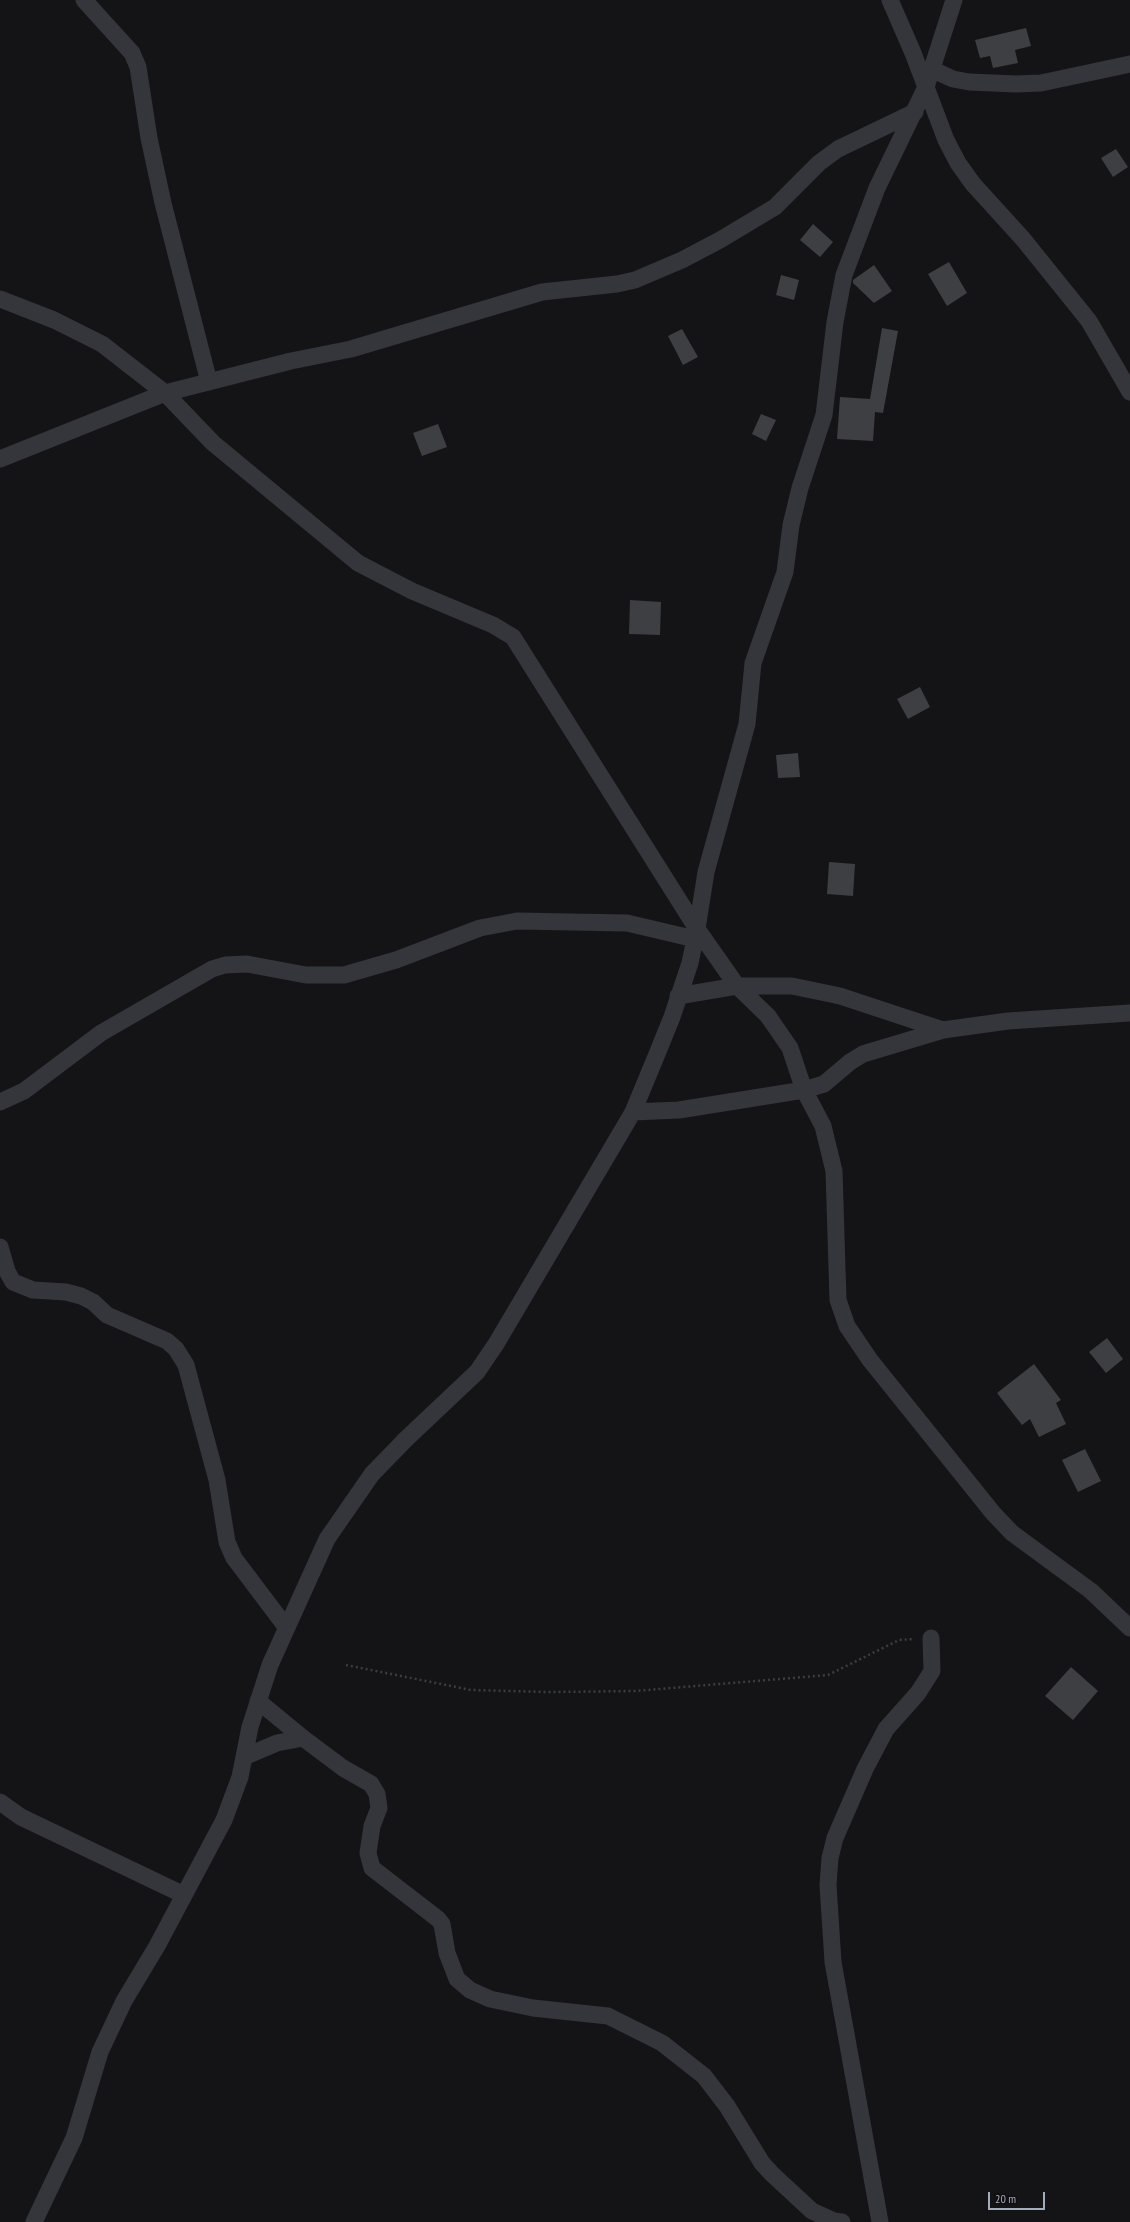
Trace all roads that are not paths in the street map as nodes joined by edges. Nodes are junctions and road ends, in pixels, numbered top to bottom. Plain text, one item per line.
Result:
1 (84, 0) edge
2 (890, 0) edge
3 (954, 0) edge
4 (1130, 64) edge
5 (931, 69) junction
6 (926, 87) junction
7 (915, 112) junction
8 (0, 299) edge
9 (208, 382) junction
10 (1130, 392) edge
11 (165, 393) junction
12 (0, 459) edge
13 (696, 934) junction
14 (737, 986) junction
15 (678, 996) junction
16 (1130, 1013) edge
17 (943, 1030) junction
18 (804, 1090) junction
19 (0, 1102) edge
20 (633, 1112) junction
21 (0, 1247) edge
22 (286, 1627) junction
23 (1130, 1628) edge
24 (931, 1638) road end
25 (258, 1701) junction
26 (303, 1738) junction
27 (244, 1757) junction
28 (0, 1802) edge
29 (184, 1895) junction
30 (34, 2222) edge
31 (842, 2222) edge
32 (880, 2222) edge

1 - 9 street
2 - 6 street
3 - 5 street
4 - 5 street
5 - 6 street
6 - 7 street
6 - 10 street
7 - 9 street
7 - 13 street
8 - 11 street
9 - 11 street
11 - 12 street
11 - 13 street
13 - 14 street
13 - 15 street
13 - 19 street
14 - 15 street
14 - 17 street
14 - 18 street
15 - 20 street
16 - 17 street
17 - 18 street
18 - 20 street
18 - 23 street
20 - 22 street
21 - 22 street
22 - 25 street
24 - 32 street
25 - 26 street
25 - 27 street
26 - 27 street
26 - 31 street
27 - 29 street
28 - 29 street
29 - 30 street

